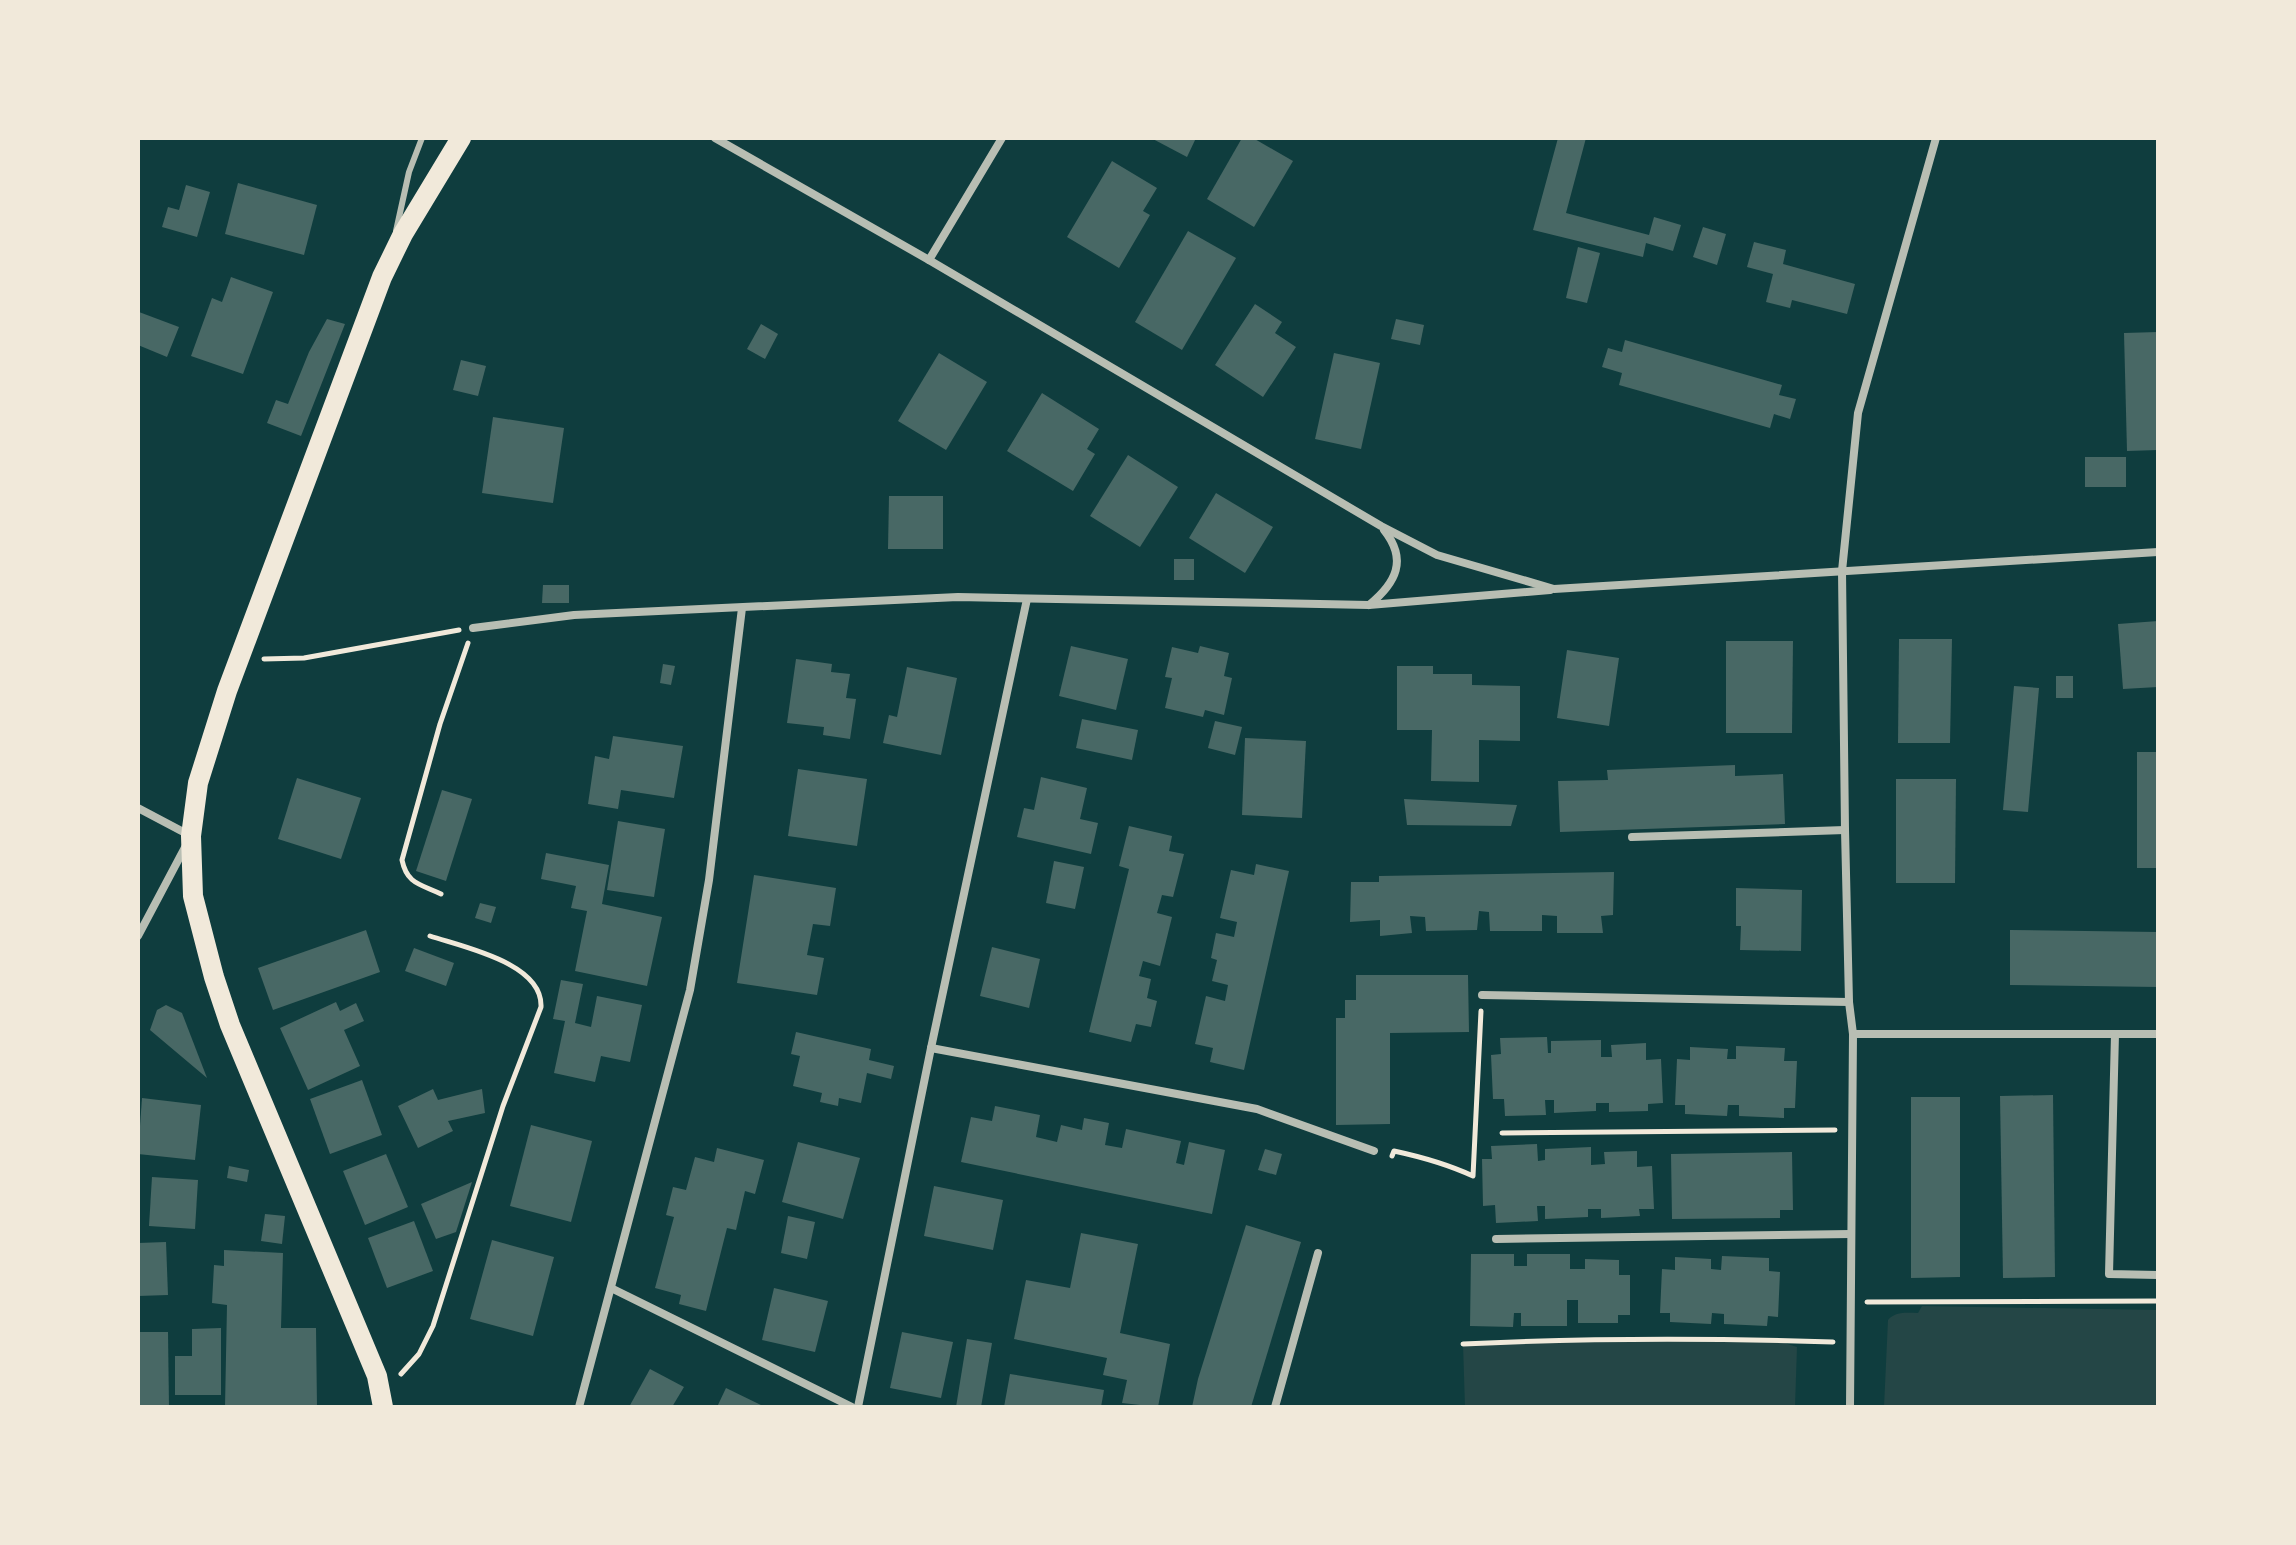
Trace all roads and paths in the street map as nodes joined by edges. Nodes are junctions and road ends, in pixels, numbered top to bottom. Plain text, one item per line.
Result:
1 (422, 138) edge
2 (461, 138) edge
3 (715, 138) edge
4 (1002, 138) edge
5 (1936, 138) edge
6 (929, 260) junction
7 (390, 261) junction
8 (1381, 526) junction
9 (2158, 552) edge
10 (1842, 571) junction
11 (1554, 589) junction
12 (1027, 599) junction
13 (1369, 605) junction
14 (742, 608) junction
15 (473, 628) junction
16 (239, 657) junction
17 (138, 808) edge
18 (1845, 830) junction
19 (191, 836) junction
20 (1632, 837) dead end
21 (441, 894) dead end
22 (138, 936) edge
23 (430, 936) dead end
24 (1482, 995) joint
25 (1849, 1002) junction
26 (1853, 1034) junction
27 (2115, 1034) junction
28 (2158, 1034) edge
29 (931, 1048) junction
30 (1852, 1130) junction
31 (1502, 1133) dead end
32 (1374, 1151) joint
33 (1851, 1234) junction
34 (1496, 1239) dead end
35 (1318, 1253) dead end
36 (2158, 1275) edge
37 (611, 1288) junction
38 (2158, 1301) edge
39 (1850, 1302) junction
40 (1850, 1342) junction
41 (1463, 1344) dead end
42 (382, 1390) edge
43 (397, 1407) edge
44 (579, 1407) edge
45 (852, 1407) edge
46 (858, 1407) edge
47 (1275, 1407) edge
48 (1850, 1407) edge

1 - 7 lane
2 - 7 main road
3 - 6 street
4 - 6 street
5 - 10 street
6 - 8 street
7 - 16 main road
8 - 11 street
8 - 13 street
9 - 10 street
10 - 11 street
10 - 18 street
11 - 13 street
12 - 13 street
12 - 14 street
12 - 29 street
14 - 15 street
14 - 37 street
15 - 16 path
15 - 21 path
16 - 19 main road
17 - 19 street
18 - 20 street
18 - 25 street
19 - 22 street
19 - 42 main road
23 - 42 path
24 - 25 street
24 - 32 path
25 - 26 street
26 - 27 street
26 - 30 street
27 - 28 street
27 - 36 street
29 - 32 street
29 - 46 street
30 - 31 path
30 - 33 street
33 - 34 street
33 - 39 street
35 - 47 street
37 - 44 street
37 - 45 street
38 - 39 path
39 - 40 street
40 - 41 path
40 - 48 street
42 - 43 main road

